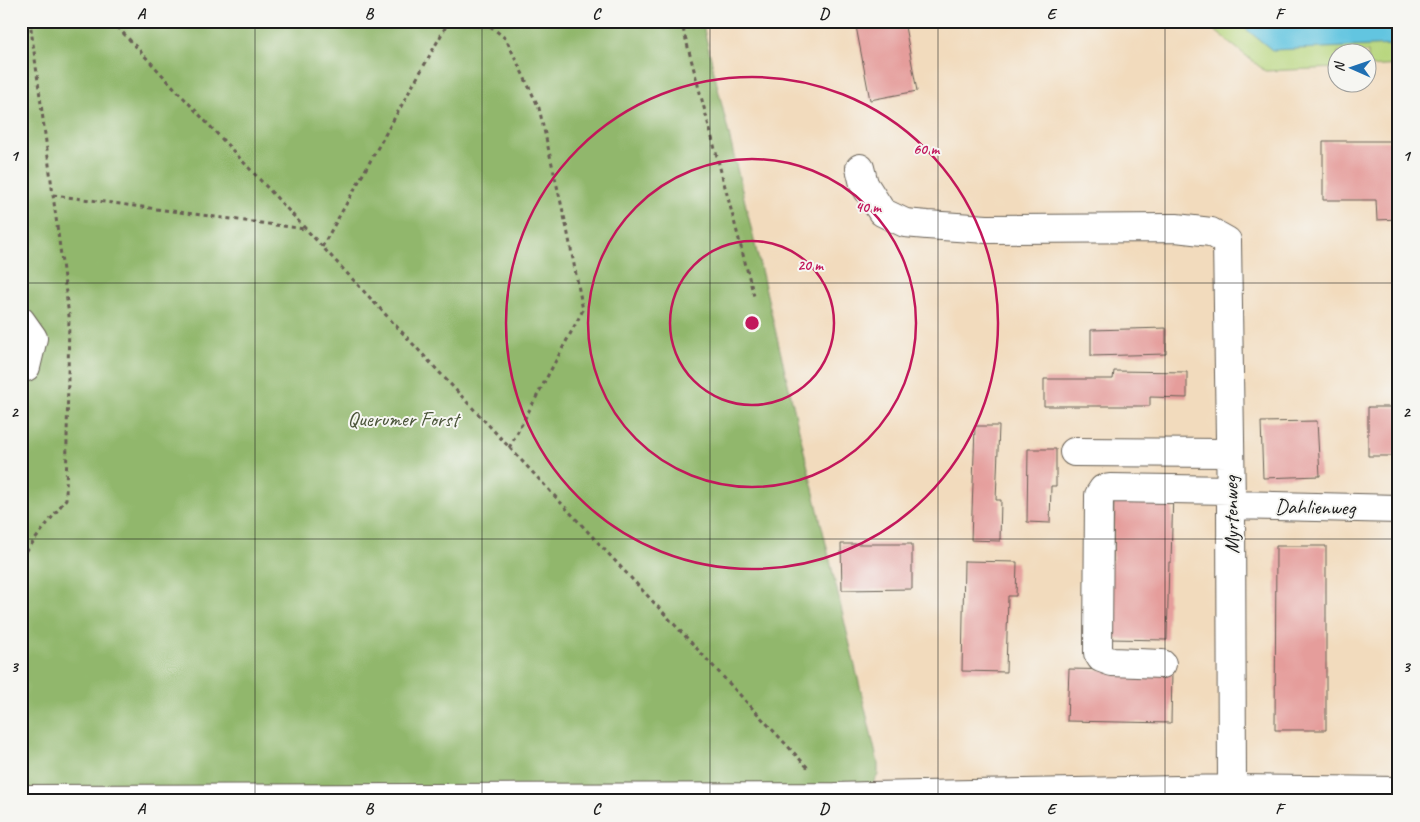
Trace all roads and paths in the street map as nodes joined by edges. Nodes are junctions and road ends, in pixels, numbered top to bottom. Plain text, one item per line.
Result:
1 (30, 21) edge
2 (112, 21) edge
3 (449, 21) edge
4 (484, 21) edge
5 (681, 21) edge
6 (860, 168) dead end
7 (53, 195) junction
8 (306, 230) junction
9 (322, 247) junction
10 (754, 296) dead end
11 (21, 321) edge
12 (21, 369) edge
13 (509, 448) junction
14 (1074, 452) dead end
15 (1230, 453) junction
16 (1231, 497) junction
17 (1399, 509) edge
18 (21, 558) edge
19 (1162, 664) dead end
20 (1232, 789) junction
21 (1399, 791) edge
22 (1138, 796) edge
23 (835, 797) junction
24 (1036, 797) edge
25 (872, 798) edge
26 (21, 799) edge

1 - 7 path
2 - 8 path
3 - 9 path
4 - 13 path
5 - 10 path
6 - 15 street, Myrtenweg
7 - 8 path
7 - 18 path
8 - 9 path
9 - 13 path
11 - 12 street
13 - 23 path
14 - 15 street
15 - 16 street, Myrtenweg
16 - 17 street, Dahlienweg
16 - 19 street, Dahlienweg
16 - 20 street, Myrtenweg
20 - 21 street
20 - 22 street
22 - 24 street
23 - 25 street
23 - 26 street
24 - 25 street

